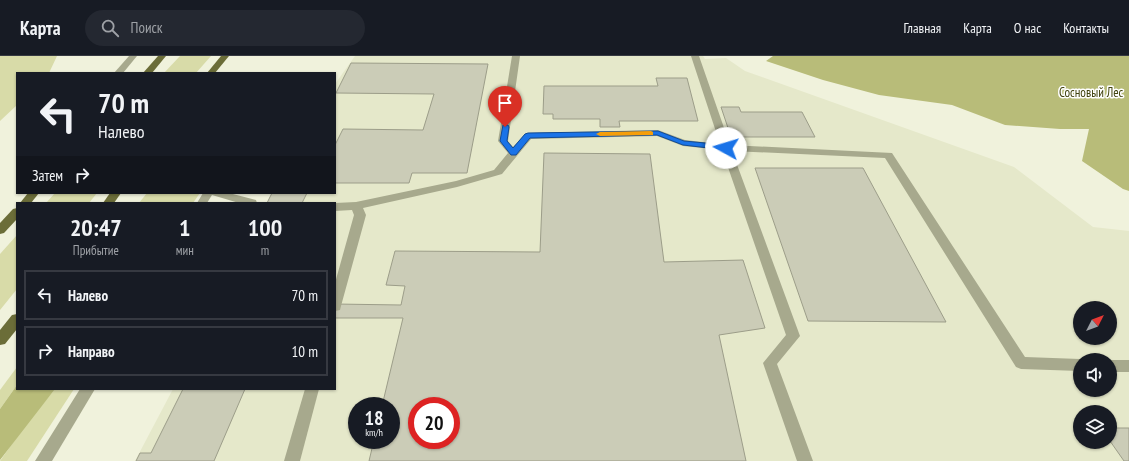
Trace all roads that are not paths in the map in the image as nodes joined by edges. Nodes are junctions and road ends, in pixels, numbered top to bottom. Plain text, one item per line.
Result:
1 (132, 56) edge
2 (162, 56) edge
3 (225, 56) edge
4 (516, 56) edge
5 (695, 56) edge
6 (119, 72) edge
7 (147, 72) edge
8 (212, 72) edge
9 (726, 148) junction
10 (513, 153) junction
11 (33, 194) edge
12 (115, 194) edge
13 (220, 194) edge
14 (26, 202) edge
15 (109, 202) edge
16 (248, 202) edge
17 (356, 206) junction
18 (336, 207) edge
19 (16, 213) edge
20 (0, 230) edge
21 (336, 302) edge
22 (16, 320) edge
23 (0, 340) edge
24 (1073, 365) edge
25 (1117, 366) edge
26 (1129, 366) edge
27 (87, 390) edge
28 (312, 390) edge
29 (43, 461) edge
30 (292, 461) edge
31 (805, 461) edge

1 - 6 street
2 - 7 main road
3 - 8 main road
4 - 10 street
5 - 9 street
9 - 10 street
9 - 24 street
9 - 31 street
10 - 17 street
11 - 14 main road
12 - 15 main road
13 - 16 street
17 - 18 street
17 - 21 street
19 - 20 main road
22 - 23 main road
25 - 26 street
27 - 29 street
28 - 30 street

